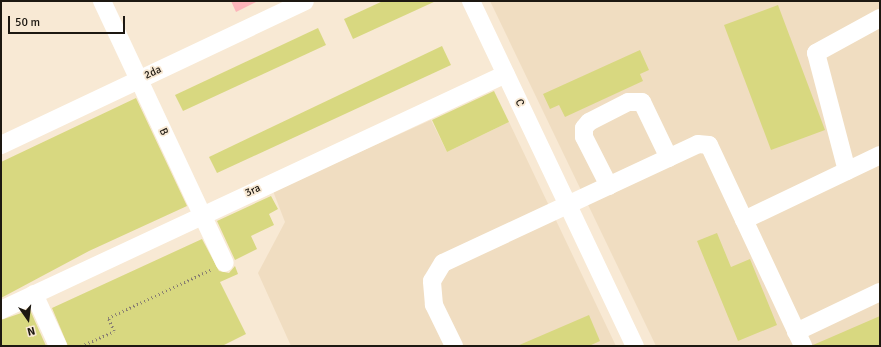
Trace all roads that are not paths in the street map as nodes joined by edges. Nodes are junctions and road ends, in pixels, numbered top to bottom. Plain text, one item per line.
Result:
1 (102, 1) edge
2 (305, 1) edge
3 (471, 1) edge
4 (880, 18) edge
5 (506, 74) junction
6 (138, 80) junction
7 (1, 145) edge
8 (880, 155) edge
9 (669, 158) junction
10 (847, 171) junction
11 (609, 186) junction
12 (567, 205) junction
13 (202, 214) junction
14 (744, 220) junction
15 (225, 263) road end
16 (880, 292) edge
17 (34, 294) junction
18 (1, 310) edge
19 (799, 339) edge
20 (58, 346) edge
21 (454, 346) edge
22 (635, 346) edge

1 - 6 street, B
2 - 6 street, 2da
3 - 5 street, C
4 - 10 street
5 - 12 street, C
5 - 13 street, 3ra
6 - 7 street, 2da
6 - 13 street, B
8 - 10 street
9 - 11 street
9 - 11 street
9 - 14 street
10 - 14 street
11 - 12 street
12 - 21 street
12 - 22 street, C
13 - 15 street, B
13 - 17 street, 3ra
14 - 19 street
16 - 19 street
17 - 18 street, 3ra
17 - 20 street

